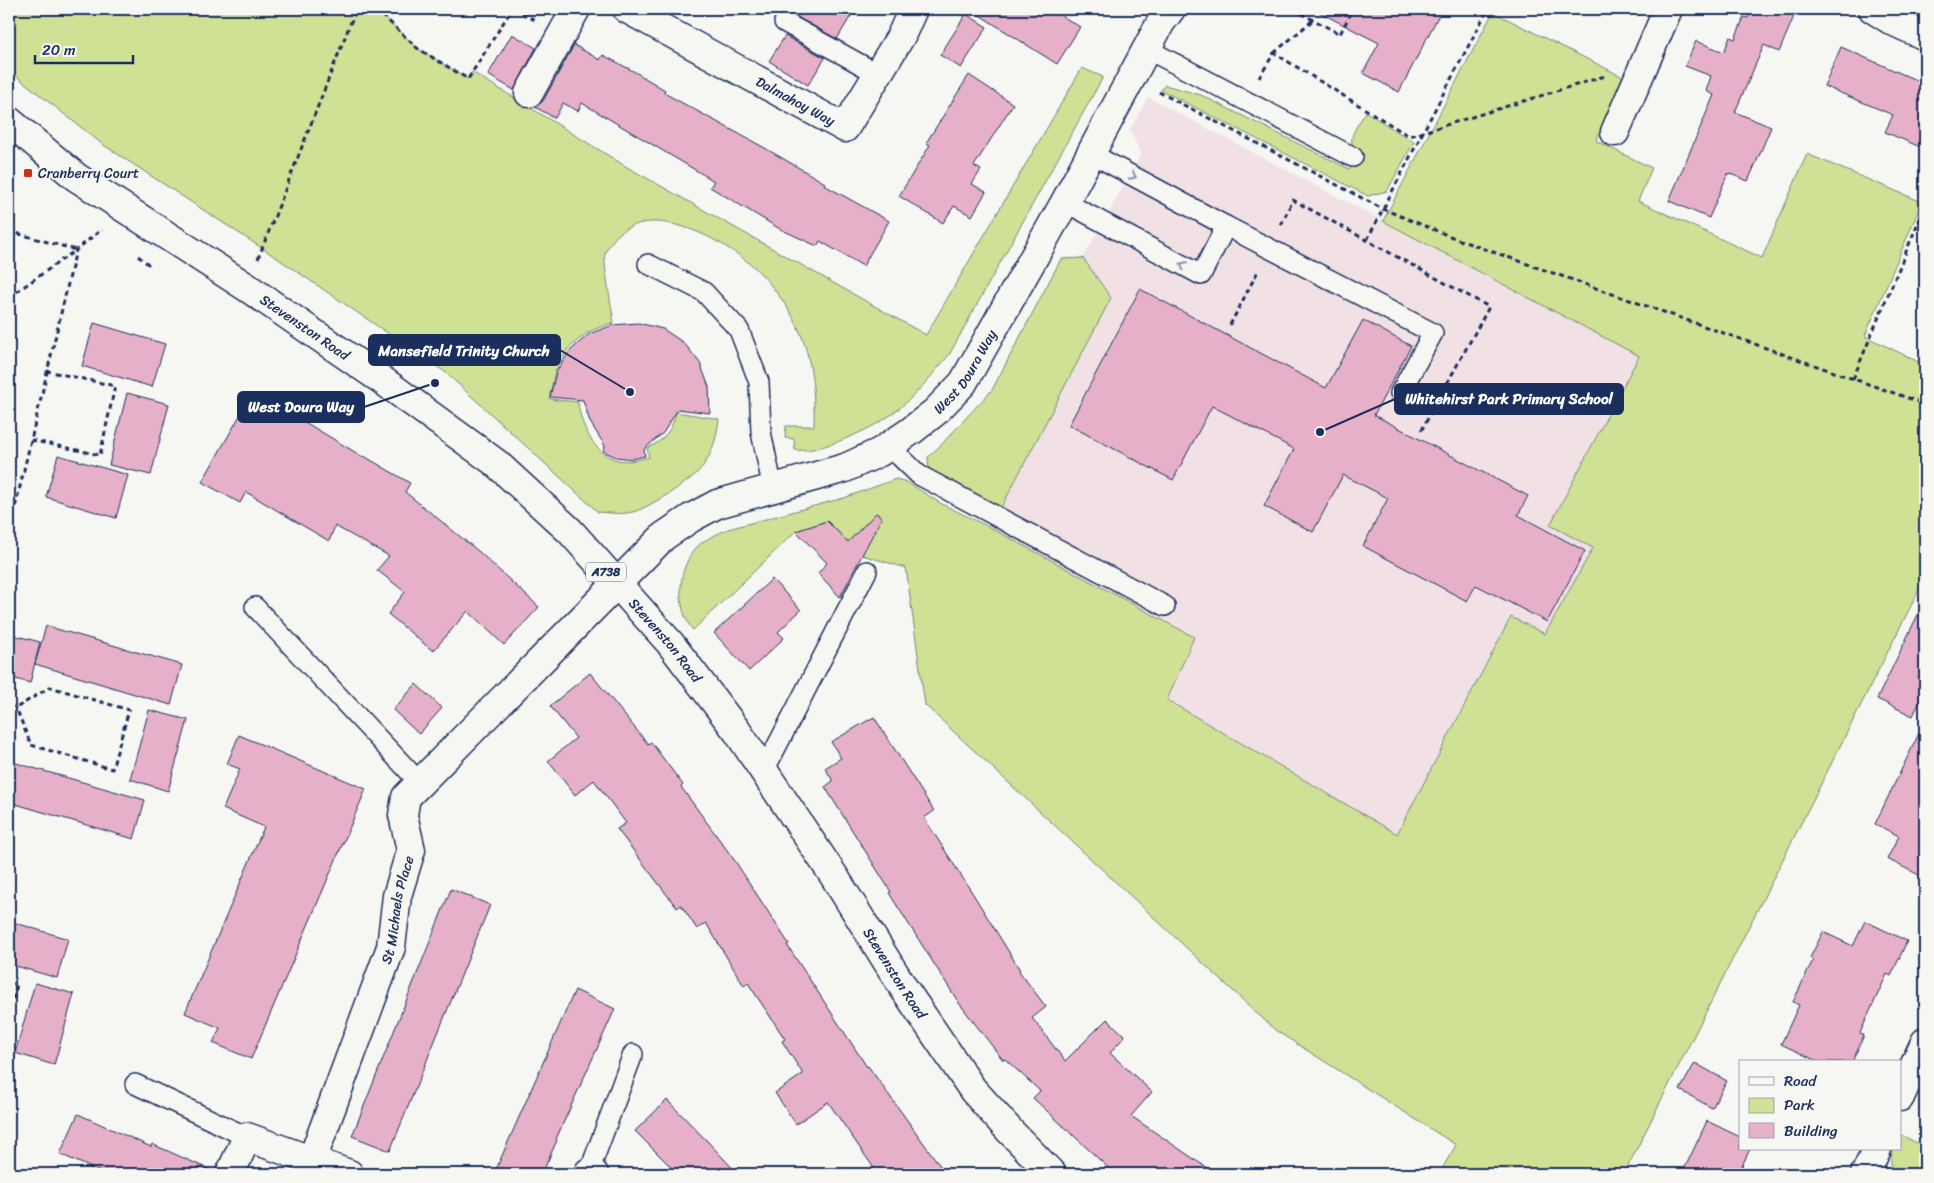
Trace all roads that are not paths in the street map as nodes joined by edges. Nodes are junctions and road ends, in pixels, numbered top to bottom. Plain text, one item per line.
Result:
1 (576, 9) edge
2 (627, 9) edge
3 (913, 9) edge
4 (1172, 9) edge
5 (1668, 9) edge
6 (1873, 9) edge
7 (784, 22) dead end
8 (1925, 36) edge
9 (1147, 49) junction
10 (878, 74) junction
11 (529, 94) dead end
12 (9, 121) edge
13 (1615, 132) dead end
14 (1090, 153) junction
15 (1353, 157) dead end
16 (1065, 202) junction
17 (1226, 226) junction
18 (648, 264) dead end
19 (1400, 393) dead end
20 (889, 446) junction
21 (773, 489) junction
22 (868, 571) dead end
23 (617, 584) junction
24 (1165, 606) dead end
25 (255, 607) dead end
26 (764, 771) junction
27 (420, 783) junction
28 (1925, 1042) edge
29 (633, 1054) dead end
30 (135, 1084) dead end
31 (1902, 1093) edge
32 (246, 1137) junction
33 (1877, 1150) edge
34 (312, 1160) junction
35 (590, 1173) edge
36 (230, 1174) edge
37 (349, 1174) edge
38 (1052, 1174) edge
39 (1865, 1174) edge

1 - 11 main road
2 - 10 main road, Dalmahoy Way
3 - 10 main road, Dalmahoy Way
4 - 9 main road, West Doura Way
5 - 13 main road
6 - 8 main road
7 - 10 lane
9 - 14 main road, West Doura Way
9 - 15 lane
12 - 23 main road, Stevenston Road / A738
14 - 16 main road, West Doura Way
14 -> 17 lane
17 -> 16 lane
16 - 20 main road, West Doura Way
17 - 19 lane
18 - 21 lane
20 - 21 main road, West Doura Way
20 - 24 lane
21 - 23 main road, West Doura Way
22 - 26 lane
23 - 26 main road, Stevenston Road / A738
23 - 27 main road, St Michaels Place
25 - 27 lane
26 - 38 main road, Stevenston Road / A738
27 - 34 main road, St Michaels Place
28 - 31 main road
29 - 35 lane
30 - 32 lane
32 - 34 main road
32 - 36 main road
33 - 39 main road
34 - 37 main road

